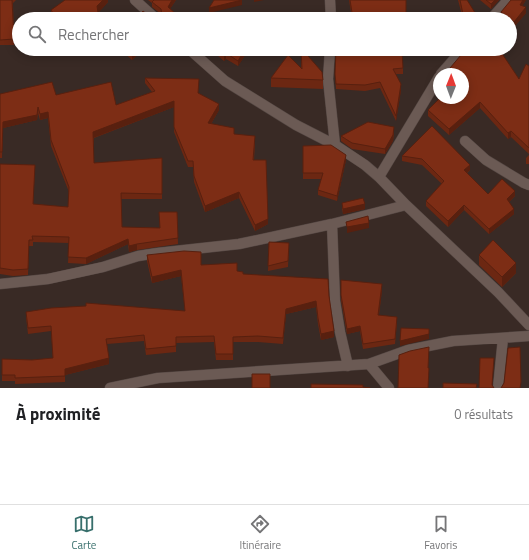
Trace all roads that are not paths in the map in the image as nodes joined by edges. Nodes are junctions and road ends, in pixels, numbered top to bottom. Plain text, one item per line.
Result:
1 (134, 0) edge
2 (330, 0) edge
3 (508, 0) edge
4 (148, 12) edge
5 (331, 12) edge
6 (497, 12) edge
7 (197, 56) edge
8 (330, 56) edge
9 (456, 56) edge
10 (445, 68) edge
11 (433, 87) edge
12 (465, 141) dead end
13 (335, 145) junction
14 (379, 178) junction
15 (529, 185) edge
16 (406, 206) junction
17 (332, 224) junction
18 (0, 284) edge
19 (529, 325) edge
20 (529, 336) edge
21 (503, 338) junction
22 (369, 364) junction
23 (348, 366) junction
24 (110, 388) edge
25 (389, 388) edge
26 (498, 388) edge

1 - 4 street
2 - 5 street
3 - 6 street
7 - 13 street
8 - 13 street
9 - 10 street
11 - 14 street
12 - 15 street
13 - 14 street
14 - 16 street
16 - 17 street
16 - 19 street
17 - 18 street
17 - 23 street
20 - 21 street
21 - 22 street
21 - 26 street
22 - 23 street
22 - 25 street
23 - 24 street

